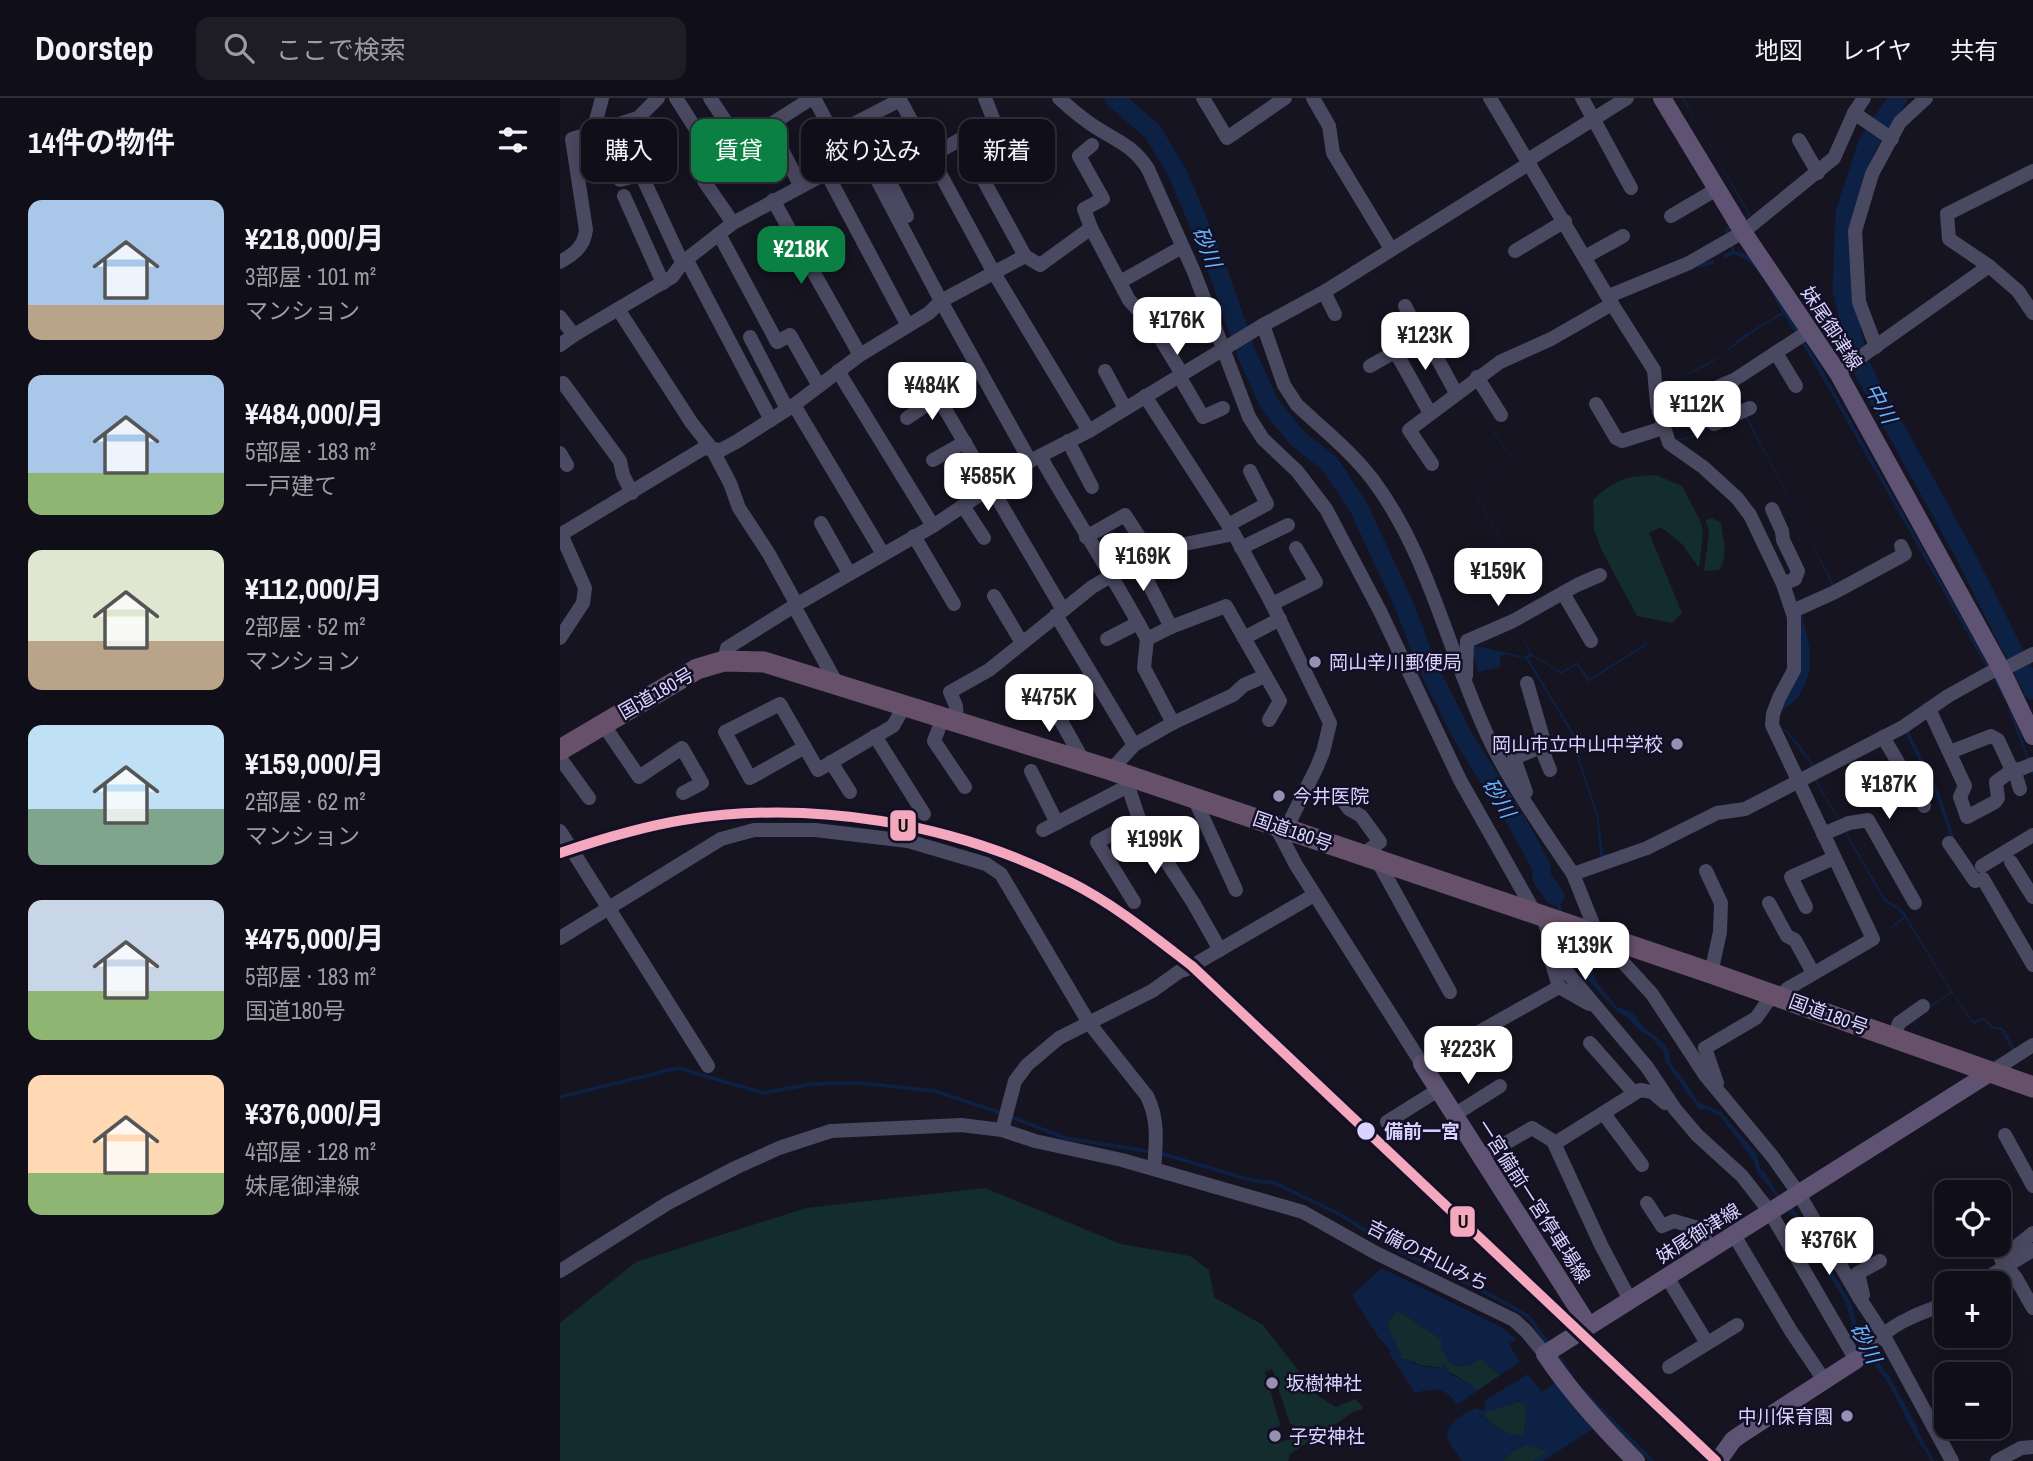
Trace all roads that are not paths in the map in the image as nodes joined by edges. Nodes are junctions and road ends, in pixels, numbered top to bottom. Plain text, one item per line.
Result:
1 (602, 98) edge
2 (657, 98) edge
3 (676, 98) edge
4 (710, 98) edge
5 (813, 98) edge
6 (985, 98) edge
7 (1059, 98) edge
8 (1203, 98) edge
9 (1284, 98) edge
10 (1313, 98) edge
11 (1490, 98) edge
12 (1582, 98) edge
13 (1628, 98) edge
14 (1662, 98) edge
15 (1864, 98) edge
16 (1926, 98) edge
17 (900, 99) edge
18 (1854, 113) junction
19 (1594, 118) junction
20 (596, 119) edge
21 (635, 119) edge
22 (724, 119) edge
23 (779, 119) edge
24 (825, 119) edge
25 (862, 119) edge
26 (911, 119) edge
27 (993, 119) edge
28 (691, 122) edge
29 (566, 139) edge
30 (1892, 139) junction
31 (1799, 140) dead end
32 (1092, 145) dead end
33 (787, 160) edge
34 (1529, 161) junction
35 (2033, 171) edge
36 (1818, 173) junction
37 (945, 181) edge
38 (645, 182) edge
39 (705, 182) edge
40 (807, 182) edge
41 (832, 182) edge
42 (883, 182) edge
43 (887, 182) edge
44 (984, 182) edge
45 (800, 185) junction
46 (1630, 188) dead end
47 (1717, 189) junction
48 (624, 196) dead end
49 (773, 201) junction
50 (907, 216) dead end
51 (1671, 216) dead end
52 (1565, 221) junction
53 (733, 223) junction
54 (1091, 228) junction
55 (1744, 232) junction
56 (719, 234) junction
57 (1623, 236) dead end
58 (1391, 249) junction
59 (1175, 251) dead end
60 (1515, 251) dead end
61 (1025, 257) junction
62 (1586, 257) junction
63 (560, 262) edge
64 (683, 262) junction
65 (1989, 266) junction
66 (994, 273) junction
67 (1120, 282) junction
68 (663, 283) junction
69 (1324, 292) junction
70 (1610, 300) junction
71 (941, 301) junction
72 (1405, 306) dead end
73 (618, 309) junction
74 (1182, 313) dead end
75 (2033, 313) edge
76 (1335, 314) dead end
77 (560, 317) edge
78 (908, 326) junction
79 (1261, 327) junction
80 (1154, 328) junction
81 (1810, 331) junction
82 (574, 335) junction
83 (1420, 336) junction
84 (750, 337) dead end
85 (560, 345) edge
86 (1876, 347) junction
87 (1225, 350) junction
88 (1393, 353) junction
89 (1776, 353) junction
90 (860, 355) junction
91 (1370, 366) dead end
92 (838, 371) junction
93 (1105, 371) dead end
94 (1840, 372) junction
95 (1181, 375) junction
96 (1477, 377) junction
97 (563, 383) dead end
98 (819, 386) junction
99 (1796, 386) dead end
100 (1456, 393) junction
101 (1701, 394) junction
102 (1145, 396) junction
103 (1596, 404) dead end
104 (790, 407) junction
105 (1125, 408) junction
106 (1223, 408) dead end
107 (1750, 408) dead end
108 (1659, 412) junction
109 (1430, 413) junction
110 (1501, 415) dead end
111 (907, 418) dead end
112 (771, 420) junction
113 (1663, 428) junction
114 (1089, 431) junction
115 (1068, 441) junction
116 (965, 442) junction
117 (712, 449) junction
118 (1035, 459) junction
119 (933, 460) dead end
120 (1432, 464) dead end
121 (1250, 471) dead end
122 (991, 486) junction
123 (1092, 487) dead end
124 (632, 493) junction
125 (963, 506) junction
126 (1772, 509) dead end
127 (821, 523) dead end
128 (1288, 525) dead end
129 (933, 526) junction
130 (560, 534) edge
131 (914, 536) junction
132 (1234, 536) junction
133 (1086, 537) junction
134 (984, 538) dead end
135 (1901, 546) dead end
136 (1296, 548) dead end
137 (883, 554) junction
138 (1144, 558) junction
139 (849, 573) junction
140 (1600, 575) dead end
141 (1111, 576) junction
142 (1783, 584) junction
143 (1563, 593) junction
144 (994, 596) dead end
145 (954, 604) dead end
146 (1272, 604) junction
147 (795, 605) junction
148 (1793, 611) junction
149 (1059, 612) junction
150 (1280, 619) junction
151 (1138, 623) junction
152 (1171, 627) junction
153 (560, 638) edge
154 (1244, 638) junction
155 (1107, 639) dead end
156 (1147, 639) junction
157 (1591, 641) dead end
158 (1021, 643) junction
159 (2033, 654) edge
160 (724, 660) junction
161 (2004, 667) junction
162 (1265, 676) junction
163 (1527, 683) dead end
164 (836, 684) junction
165 (1466, 685) junction
166 (1043, 689) dead end
167 (905, 705) junction
168 (1929, 709) junction
169 (950, 719) junction
170 (1269, 720) dead end
171 (1173, 723) junction
172 (603, 724) junction
173 (875, 736) junction
174 (2033, 736) edge
175 (1883, 737) junction
176 (1134, 745) junction
177 (805, 747) junction
178 (1541, 747) junction
179 (560, 750) edge
180 (1950, 752) junction
181 (560, 758) edge
182 (831, 761) junction
183 (1084, 762) junction
184 (2033, 764) edge
185 (2014, 769) junction
186 (1111, 770) junction
187 (1550, 770) dead end
188 (1031, 771) dead end
189 (1808, 776) junction
190 (1130, 782) junction
191 (965, 787) dead end
192 (2020, 789) dead end
193 (850, 792) dead end
194 (683, 793) dead end
195 (589, 798) dead end
196 (1194, 798) junction
197 (1342, 799) dead end
198 (1924, 806) dead end
199 (1529, 808) junction
200 (924, 814) dead end
201 (1139, 819) junction
202 (1057, 823) junction
203 (1281, 827) junction
204 (1043, 830) dead end
205 (560, 831) edge
206 (1823, 834) junction
207 (2033, 835) edge
208 (1949, 843) dead end
209 (1373, 858) junction
210 (1834, 858) junction
211 (2011, 862) dead end
212 (1982, 866) dead end
213 (1706, 871) dead end
214 (1573, 874) junction
215 (1236, 890) dead end
216 (1314, 895) junction
217 (2033, 897) edge
218 (1134, 902) dead end
219 (1769, 903) dead end
220 (1915, 903) dead end
221 (1806, 907) dead end
222 (608, 908) junction
223 (1543, 919) junction
224 (1590, 932) junction
225 (560, 938) edge
226 (1220, 950) junction
227 (2033, 965) edge
228 (1711, 973) junction
229 (1813, 973) junction
230 (1559, 987) junction
231 (1450, 992) dead end
232 (1777, 996) junction
233 (1923, 1006) dead end
234 (1597, 1007) junction
235 (1089, 1023) junction
236 (1894, 1037) junction
237 (1590, 1043) dead end
238 (2033, 1045) edge
239 (1422, 1064) junction
240 (708, 1066) dead end
241 (1992, 1072) junction
242 (1500, 1086) dead end
243 (2033, 1087) edge
244 (1438, 1090) junction
245 (1634, 1093) junction
246 (1723, 1098) junction
247 (1675, 1110) junction
248 (1604, 1114) junction
249 (1454, 1115) junction
250 (1387, 1122) dead end
251 (1002, 1130) junction
252 (2005, 1135) dead end
253 (1553, 1141) junction
254 (1480, 1158) junction
255 (1642, 1165) dead end
256 (1154, 1169) junction
257 (2033, 1186) edge
258 (1797, 1195) junction
259 (1647, 1203) dead end
260 (1772, 1211) junction
261 (2033, 1233) edge
262 (1734, 1235) junction
263 (1711, 1249) junction
264 (2033, 1250) edge
265 (1880, 1261) dead end
266 (2005, 1267) junction
267 (560, 1271) edge
268 (1998, 1271) edge
269 (1667, 1277) junction
270 (1630, 1300) junction
271 (2033, 1308) edge
272 (1934, 1309) edge
273 (1873, 1318) junction
274 (1737, 1325) dead end
275 (1589, 1326) junction
276 (1882, 1335) junction
277 (1707, 1343) junction
278 (1551, 1351) junction
279 (1858, 1359) junction
280 (1669, 1367) dead end
281 (1824, 1380) junction
282 (1934, 1426) edge
283 (1941, 1439) edge
284 (1942, 1439) edge
285 (2033, 1447) edge
286 (1636, 1461) edge
287 (1718, 1461) edge
288 (1952, 1461) edge
289 (1961, 1461) edge
290 (1997, 1461) edge

1 - 20 street
2 - 21 street
3 - 28 street
4 - 22 street
5 - 23 street
5 - 24 street
6 - 27 street
7 - 87 street
8 - 9 street
10 - 58 street
11 - 34 street
12 - 19 street
13 - 19 street
14 - 47 main road, 妹尾御津線
15 - 18 street
16 - 30 street
17 - 25 street
17 - 26 street
18 - 30 street
18 - 36 street
19 - 34 street
19 - 46 street
29 - 63 street
30 - 86 street
31 - 36 street
32 - 54 street
33 - 45 street
34 - 52 street
34 - 58 street
35 - 65 street
36 - 55 street
37 - 66 street
38 - 64 street
39 - 53 street
40 - 45 street
41 - 78 street
42 - 71 street
43 - 50 street
44 - 61 street
45 - 49 street
47 - 51 street
47 - 55 main road, 妹尾御津線
48 - 68 street
49 - 53 street
49 - 90 street
52 - 60 street
52 - 62 street
53 - 56 street
54 - 61 street
54 - 67 street
55 - 70 street
55 - 81 main road, 妹尾御津線
56 - 64 street
56 - 98 street
57 - 62 street
58 - 69 street
59 - 67 street
61 - 66 street
62 - 70 street
64 - 68 street
64 - 112 street
65 - 75 street
65 - 86 street
66 - 71 street
66 - 114 street
67 - 80 street
68 - 73 street
69 - 76 street
69 - 79 street
70 - 96 street
70 - 108 street
71 - 78 street
71 - 118 street
72 - 83 street
73 - 82 street
73 - 117 street
74 - 80 street
77 - 82 street
78 - 90 street
79 - 87 street
79 - 165 street
80 - 95 street
81 - 89 street
81 - 94 main road, 妹尾御津線
82 - 85 street
83 - 88 street
83 - 100 street
84 - 104 street
86 - 94 street
87 - 95 street
87 - 223 street
88 - 91 street
88 - 109 street
89 - 99 street
89 - 101 street
90 - 92 street
92 - 98 street
92 - 129 street
93 - 105 street
94 - 161 main road, 妹尾御津線
95 - 102 street
95 - 106 street
96 - 100 street
96 - 110 street
97 - 124 street
98 - 104 street
100 - 109 street
101 - 107 street
101 - 108 street
102 - 105 street
102 - 132 street
103 - 113 street
104 - 112 street
104 - 137 street
105 - 114 street
108 - 113 street
109 - 120 street
111 - 116 street
112 - 117 street
113 - 142 street
114 - 115 street
115 - 118 street
115 - 123 street
116 - 119 street
116 - 122 street
117 - 124 street
117 - 147 street
118 - 122 street
118 - 133 street
121 - 132 street
122 - 125 street
122 - 149 street
124 - 130 street
125 - 129 street
125 - 134 street
126 - 142 street
127 - 139 street
128 - 132 street
129 - 131 street
130 - 153 street
131 - 137 street
131 - 145 street
132 - 138 street
132 - 146 street
133 - 138 street
133 - 141 street
135 - 148 street
136 - 146 street
137 - 139 street
138 - 141 street
138 - 152 street
139 - 147 street
140 - 143 street
141 - 149 street
141 - 151 street
142 - 148 street
143 - 157 street
143 - 165 street
144 - 158 street
146 - 150 street
147 - 160 street
147 - 164 street
148 - 189 street
149 - 158 street
149 - 176 street
150 - 154 street
150 - 203 street
151 - 155 street
151 - 156 street
152 - 154 street
152 - 156 street
154 - 162 street
156 - 171 street
158 - 169 street
159 - 161 street
160 - 164 highway, 国道180号
160 - 172 highway, 国道180号
161 - 168 street
161 - 174 main road, 妹尾御津線
162 - 170 street
162 - 171 street
163 - 178 street
164 - 167 highway, 国道180号
165 - 199 street
166 - 183 street
167 - 169 highway, 国道180号
167 - 173 street
168 - 175 street
168 - 180 street
169 - 183 highway, 国道180号
169 - 191 street
171 - 176 street
172 - 179 highway, 国道180号
172 - 194 street
173 - 182 street
173 - 200 street
175 - 189 street
175 - 198 street
176 - 186 street
177 - 177 street
177 - 182 street
178 - 187 street
178 - 199 street
180 - 185 street
180 - 185 street
181 - 195 street
182 - 193 street
183 - 186 highway, 国道180号
184 - 185 street
185 - 192 street
186 - 190 highway, 国道180号
188 - 202 street
189 - 206 street
189 - 214 street
190 - 196 highway, 国道180号
190 - 201 street
190 - 202 street
196 - 203 highway, 国道180号
196 - 215 street
197 - 209 street
199 - 214 street
201 - 218 street
201 - 226 street
202 - 204 street
203 - 209 highway, 国道180号
203 - 216 street
205 - 222 street
206 - 210 street
206 - 220 street
207 - 212 street
208 - 227 street
209 - 223 highway, 国道180号
209 - 231 street
210 - 221 street
210 - 229 street
211 - 217 street
213 - 228 street
214 - 224 street
216 - 226 street
216 - 239 street
219 - 229 street
222 - 225 street
222 - 235 street
222 - 240 street
223 - 224 highway, 国道180号
223 - 230 street
223 - 234 street
224 - 228 highway, 国道180号
224 - 246 street
226 - 235 street
228 - 232 highway, 国道180号
229 - 232 street
230 - 234 street
230 - 239 street
232 - 236 highway, 国道180号
232 - 246 street
233 - 236 street
234 - 247 street
235 - 251 street
235 - 256 street
236 - 241 highway, 国道180号
237 - 245 street
238 - 241 street
239 - 244 main road, 一宮備前一宮停車場線
241 - 243 highway, 国道180号
241 - 258 main road, 妹尾御津線
242 - 249 street
244 - 249 main road, 一宮備前一宮停車場線
244 - 250 street
245 - 247 street
245 - 248 street
246 - 258 street
247 - 260 street
248 - 253 street
248 - 255 street
249 - 254 main road, 一宮備前一宮停車場線
251 - 256 street, 吉備の中山みち
251 - 267 street, 吉備の中山みち
252 - 257 street
253 - 254 street
253 - 270 street
254 - 275 main road, 一宮備前一宮停車場線
256 - 278 street, 吉備の中山みち
258 - 260 main road, 妹尾御津線
258 - 273 street
259 - 263 street
260 - 262 main road, 妹尾御津線
260 - 279 street
261 - 266 street
262 - 263 main road, 妹尾御津線
262 - 281 street
263 - 269 main road, 妹尾御津線
264 - 266 street
265 - 273 street
266 - 268 street
266 - 271 street
269 - 270 main road, 妹尾御津線
269 - 277 street
270 - 275 main road, 妹尾御津線
272 - 276 street
273 - 276 street
274 - 277 street
275 - 278 main road, 妹尾御津線
276 - 279 street
276 - 282 street
277 - 280 street
278 - 286 main road
279 - 281 main road
281 - 287 main road
283 - 288 street
284 - 289 street
285 - 290 street

